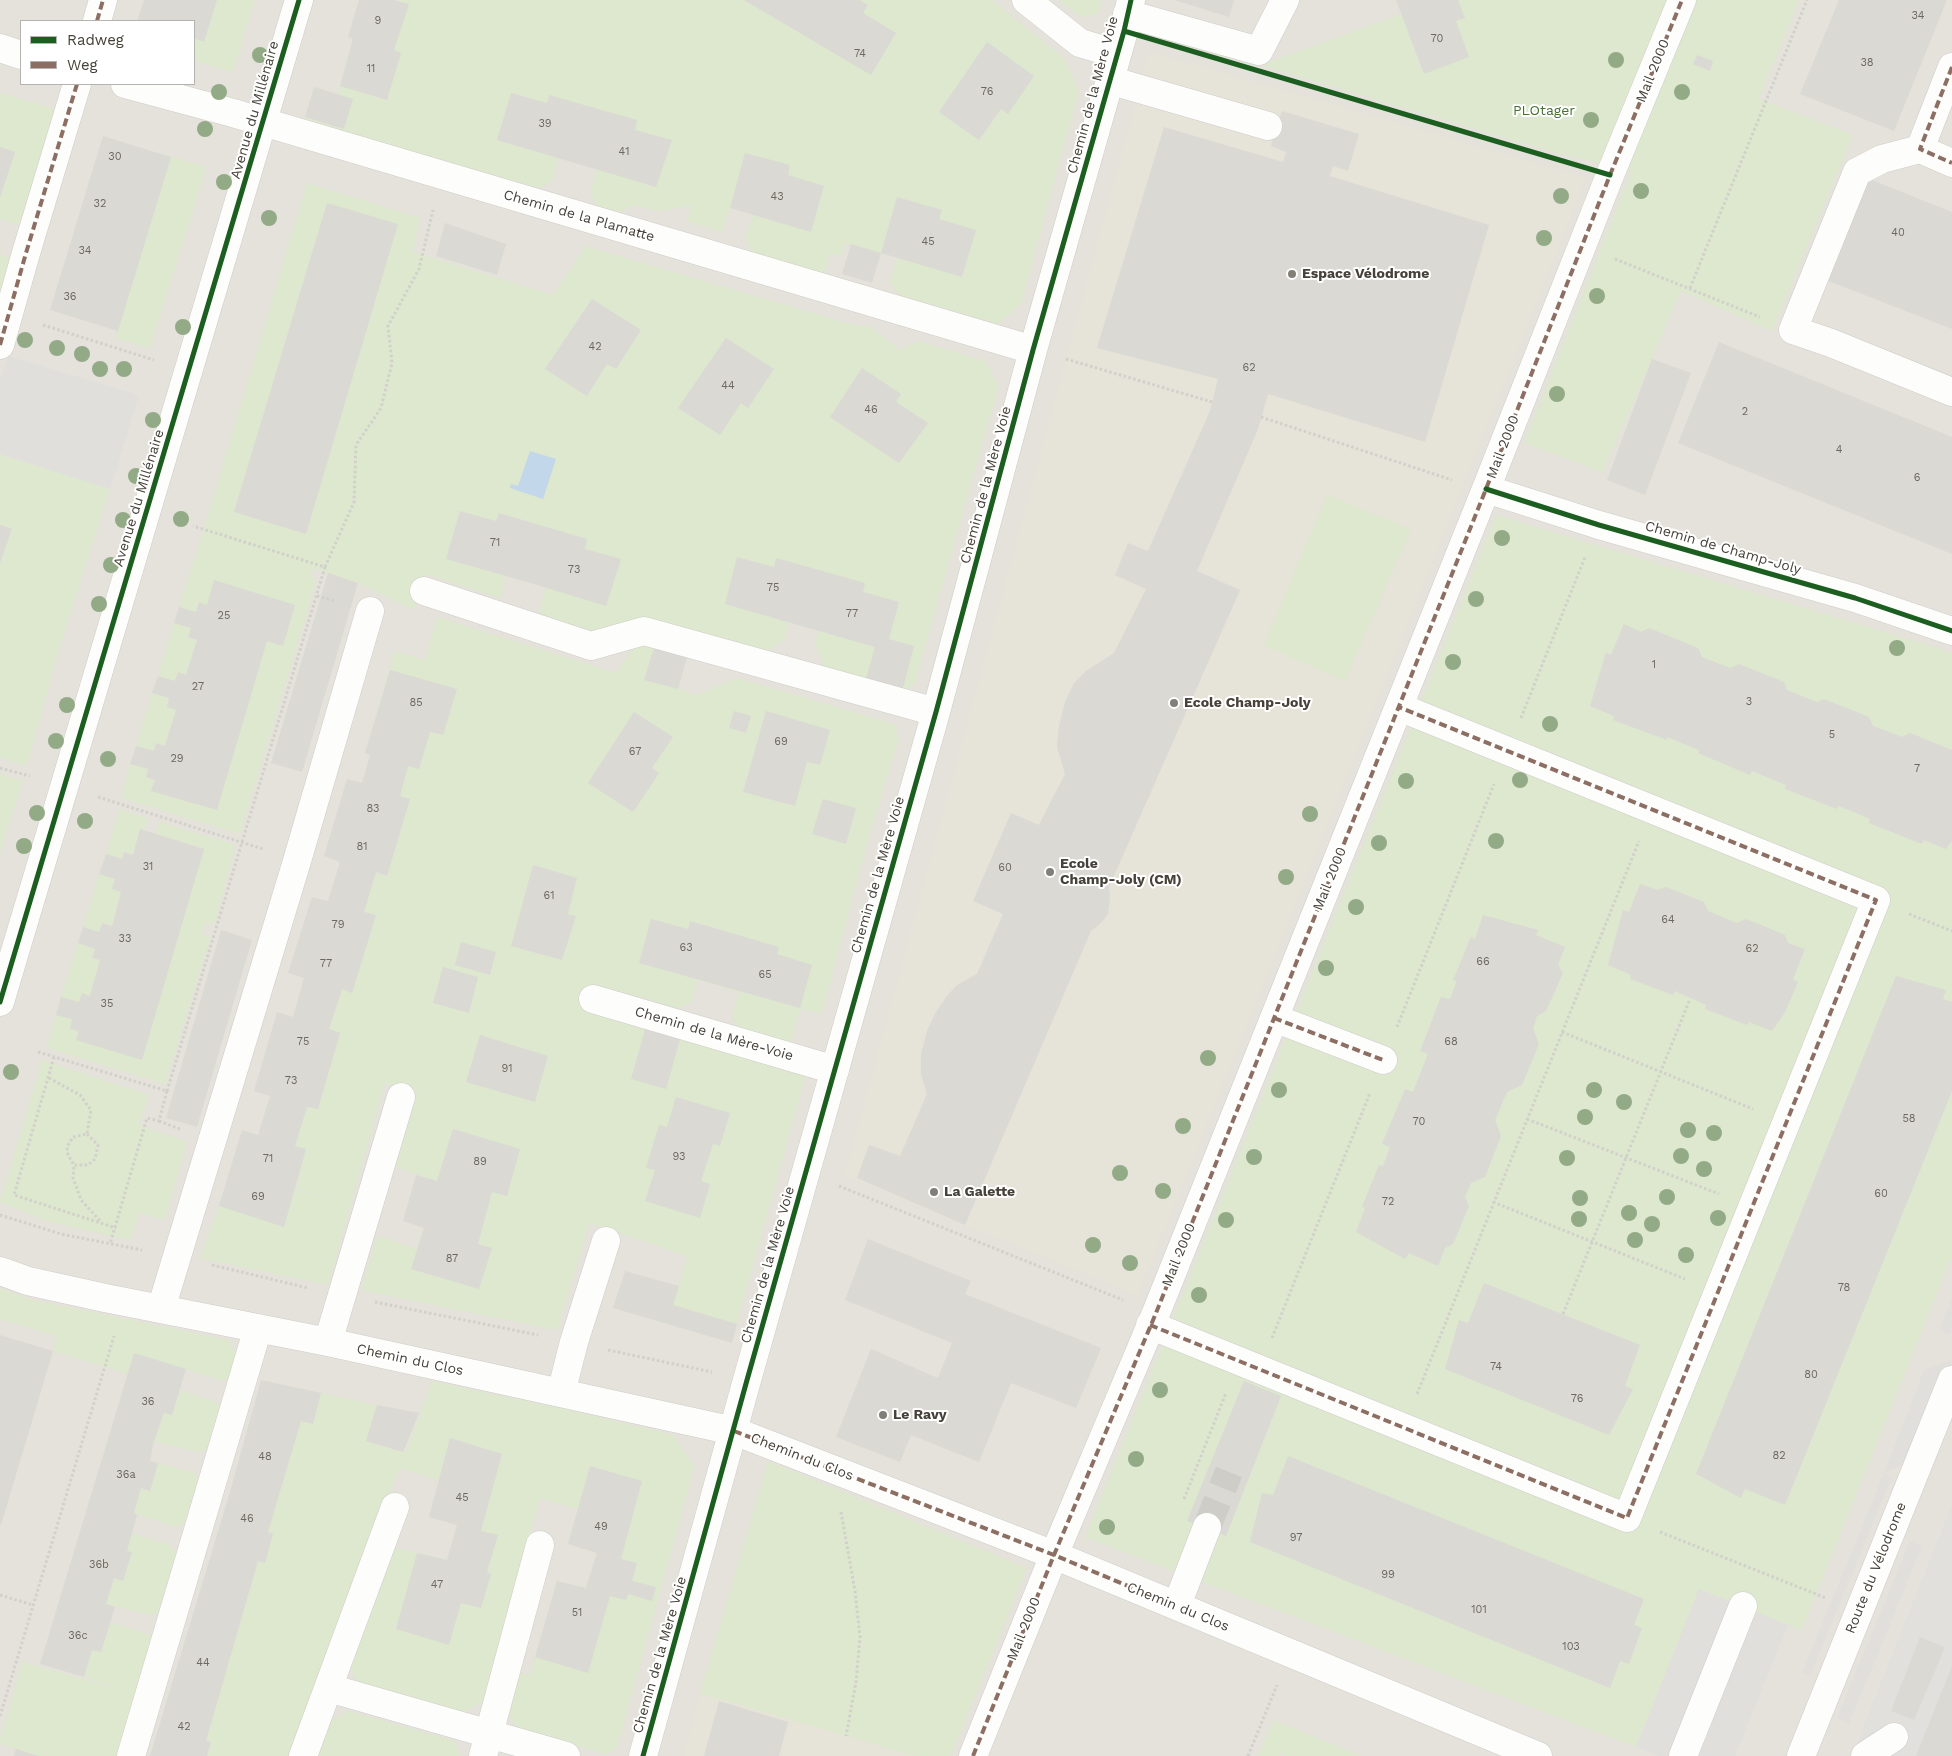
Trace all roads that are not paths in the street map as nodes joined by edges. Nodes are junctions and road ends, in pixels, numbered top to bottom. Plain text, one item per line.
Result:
1 (103, 0) edge
2 (300, 0) edge
3 (1026, 0) edge
4 (1286, 0) edge
5 (1682, 0) edge
6 (1129, 7) edge
7 (97, 20) edge
8 (0, 48) edge
9 (20, 54) edge
10 (1117, 54) junction
11 (1952, 67) edge
12 (1109, 80) junction
13 (77, 85) edge
14 (129, 85) edge
15 (264, 123) junction
16 (1268, 126) dead end
17 (1920, 150) junction
18 (1952, 163) edge
19 (0, 346) edge
20 (1033, 350) junction
21 (1952, 392) edge
22 (1486, 489) junction
23 (424, 591) dead end
24 (370, 612) dead end
25 (1952, 631) edge
26 (1399, 707) junction
27 (936, 712) junction
28 (593, 998) dead end
29 (0, 1002) edge
30 (1274, 1018) junction
31 (1383, 1060) dead end
32 (835, 1070) junction
33 (400, 1097) dead end
34 (606, 1241) dead end
35 (0, 1271) edge
36 (161, 1309) junction
37 (1153, 1319) junction
38 (258, 1328) junction
39 (328, 1342) junction
40 (1952, 1380) edge
41 (561, 1393) junction
42 (734, 1430) junction
43 (395, 1507) dead end
44 (1207, 1527) tunnel mouth
45 (540, 1545) dead end
46 (1054, 1555) junction
47 (1177, 1605) junction
48 (1743, 1606) dead end
49 (328, 1688) junction
50 (1894, 1737) dead end
51 (486, 1745) edge
52 (131, 1756) edge
53 (303, 1756) edge
54 (566, 1756) edge
55 (643, 1756) edge
56 (974, 1756) edge
57 (1538, 1756) edge
58 (1683, 1756) edge
59 (1801, 1756) edge
60 (1864, 1756) edge

1 - 7 street
2 - 15 street, Avenue du Millénaire
3 - 10 street
4 - 6 street
5 - 22 street, Mail 2000
6 - 10 street, Chemin de la Mère Voie
8 - 9 street
10 - 12 street, Chemin de la Mère Voie
11 - 17 street
12 - 16 street
12 - 20 street, Chemin de la Mère Voie
13 - 19 street
14 - 15 street, Chemin de la Plamatte
15 - 20 street, Chemin de la Plamatte
15 - 29 street, Avenue du Millénaire
17 - 18 street
17 - 21 street
20 - 27 street, Chemin de la Mère Voie
22 - 25 street, Chemin de Champ-Joly
22 - 26 street, Mail 2000
23 - 27 street
24 - 36 street
26 - 30 street, Mail 2000
26 - 37 street
27 - 32 street, Chemin de la Mère Voie
28 - 32 street, Chemin de la Mère-Voie
30 - 31 street
30 - 37 street, Mail 2000
32 - 42 street, Chemin de la Mère Voie
33 - 39 street
34 - 41 street
35 - 36 street, Chemin du Clos
36 - 38 street, Chemin du Clos
37 - 46 street, Mail 2000
38 - 39 street, Chemin du Clos
38 - 52 street
39 - 41 street, Chemin du Clos
40 - 59 street, Route du Vélodrome
41 - 42 street, Chemin du Clos
42 - 46 street, Chemin du Clos
42 - 55 street, Chemin de la Mère Voie
43 - 49 street
44 - 47 street
45 - 51 street
46 - 47 street, Chemin du Clos
46 - 56 street, Mail 2000
47 - 57 street, Chemin du Clos
48 - 58 street
49 - 51 street
49 - 53 street
50 - 60 street
51 - 54 street

